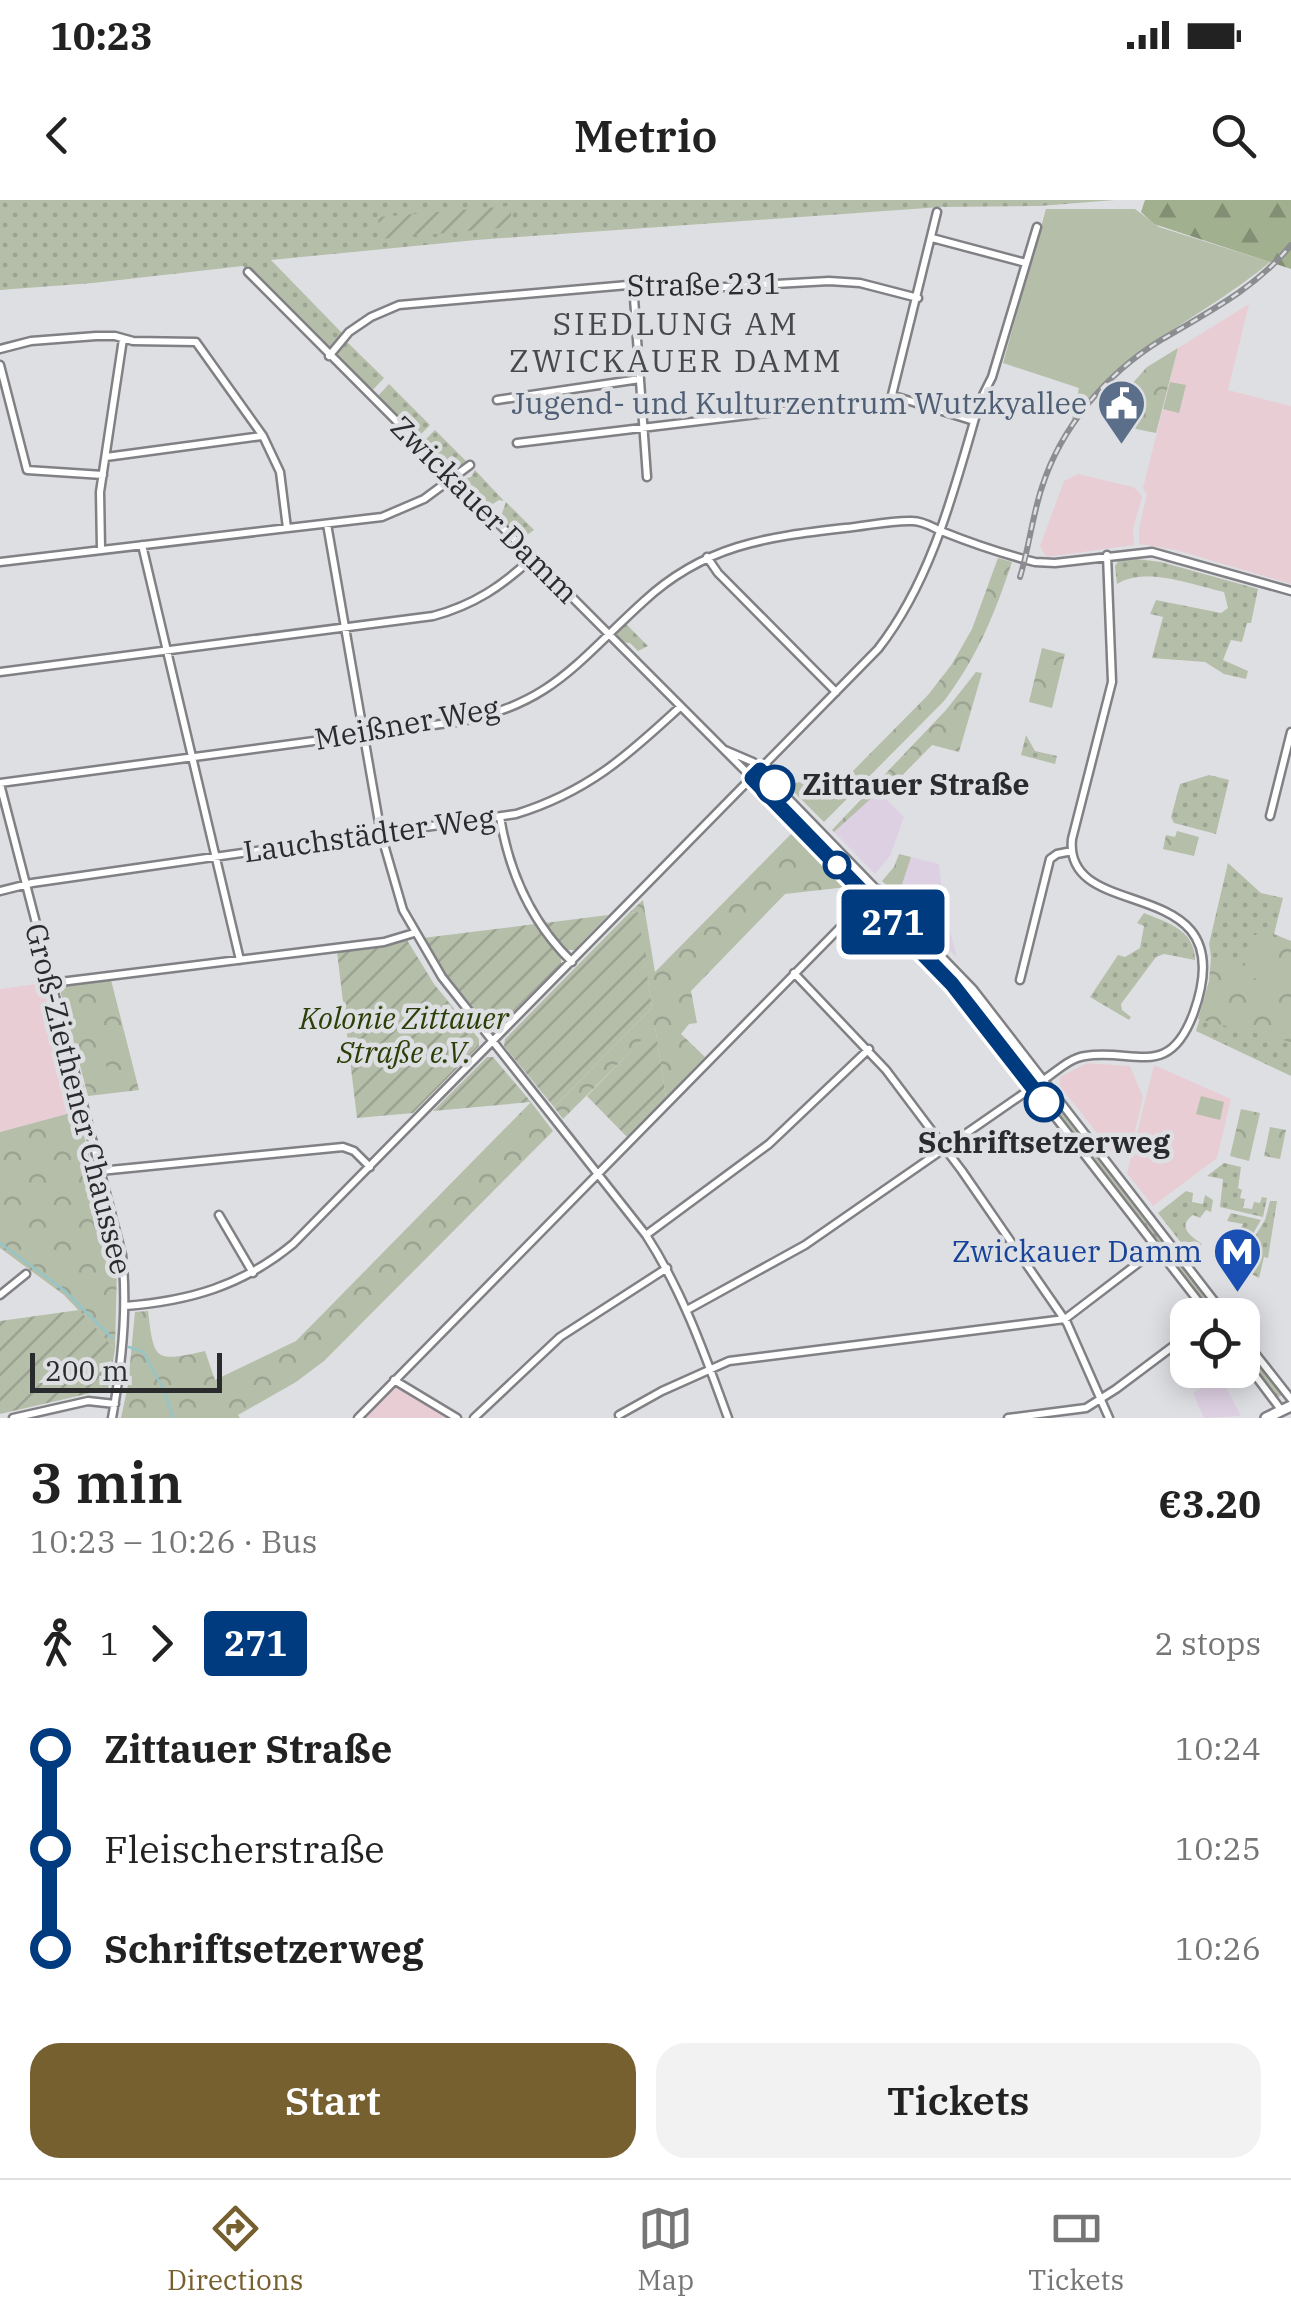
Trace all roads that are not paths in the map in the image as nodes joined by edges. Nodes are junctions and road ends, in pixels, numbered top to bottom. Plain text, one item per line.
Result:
1 (937, 212) dead end
2 (1037, 228) dead end
3 (932, 238) junction
4 (1026, 264) junction
5 (248, 272) dead end
6 (636, 292) junction
7 (918, 298) junction
8 (122, 338) junction
9 (0, 349) edge
10 (329, 356) junction
11 (0, 365) edge
12 (640, 380) junction
13 (894, 396) junction
14 (497, 400) dead end
15 (974, 421) junction
16 (644, 428) junction
17 (264, 436) junction
18 (518, 444) dead end
19 (106, 457) junction
20 (470, 465) dead end
21 (103, 474) junction
22 (648, 477) dead end
23 (454, 480) junction
24 (327, 524) junction
25 (287, 528) junction
26 (938, 530) junction
27 (142, 545) junction
28 (101, 550) junction
29 (1107, 555) junction
30 (707, 557) junction
31 (532, 558) junction
32 (0, 562) edge
33 (1291, 591) edge
34 (344, 628) junction
35 (608, 635) junction
36 (166, 650) junction
37 (0, 672) edge
38 (836, 692) junction
39 (680, 707) junction
40 (1291, 732) edge
41 (364, 734) junction
42 (720, 748) junction
43 (192, 756) junction
44 (760, 770) junction
45 (752, 778) junction
46 (0, 783) edge
47 (1270, 816) dead end
48 (500, 817) junction
49 (381, 834) junction
50 (1072, 851) junction
51 (216, 856) junction
52 (26, 885) junction
53 (878, 888) junction
54 (0, 892) edge
55 (869, 898) junction
56 (414, 933) junction
57 (240, 960) junction
58 (572, 962) junction
59 (794, 973) junction
60 (1020, 980) dead end
61 (52, 983) junction
62 (493, 1042) junction
63 (869, 1049) junction
64 (1045, 1079) junction
65 (1032, 1087) junction
66 (945, 1148) junction
67 (370, 1167) junction
68 (100, 1171) junction
69 (598, 1173) junction
70 (218, 1215) dead end
71 (646, 1235) junction
72 (1158, 1248) junction
73 (668, 1268) junction
74 (254, 1273) junction
75 (26, 1274) dead end
76 (0, 1295) edge
77 (1196, 1298) edge
78 (1212, 1298) edge
79 (125, 1306) junction
80 (687, 1310) junction
81 (1064, 1319) junction
82 (1170, 1348) edge
83 (1260, 1360) edge
84 (710, 1368) junction
85 (394, 1380) junction
86 (1260, 1380) edge
87 (1101, 1399) junction
88 (1291, 1399) edge
89 (114, 1404) junction
90 (1287, 1412) edge
91 (620, 1415) dead end
92 (12, 1418) edge
93 (112, 1418) edge
94 (358, 1418) edge
95 (456, 1418) edge
96 (474, 1418) edge
97 (728, 1418) edge
98 (1008, 1418) edge
99 (1109, 1418) edge
100 (1266, 1418) edge

1 - 3 street
2 - 4 street
3 - 4 street
3 - 7 street
4 - 15 street
5 - 10 street, Zwickauer Damm
6 - 7 street, Straße 231
6 - 10 street, Straße 231
6 - 12 street
7 - 13 street
8 - 9 street
8 - 17 street
8 - 19 street
10 - 23 street, Zwickauer Damm
11 - 21 street
12 - 14 street
12 - 16 street
13 - 15 street
13 - 16 street
15 - 26 street
16 - 18 street
16 - 22 street
17 - 19 street
17 - 25 street
19 - 21 street
20 - 23 street
21 - 28 street
23 - 24 street
23 - 31 street, Zwickauer Damm
24 - 25 street
24 - 34 street
25 - 27 street
26 - 29 street, Meißner Weg
26 - 30 street, Meißner Weg
26 - 38 street
27 - 28 street
27 - 36 street
28 - 32 street
29 - 33 street, Meißner Weg
29 - 50 street
30 - 35 street, Meißner Weg
30 - 38 street
31 - 34 street
31 - 35 street, Zwickauer Damm
34 - 36 street
34 - 41 street
35 - 39 street, Zwickauer Damm
35 - 41 street, Meißner Weg
36 - 37 street
36 - 43 street
38 - 44 street
39 - 42 street, Zwickauer Damm
39 - 48 street, Lauchstädter Weg
40 - 47 street
41 - 43 street, Meißner Weg
41 - 49 street
42 - 44 street, Zwickauer Damm
42 - 45 street, Zwickauer Damm
43 - 46 street, Meißner Weg
43 - 51 street
44 - 45 street
44 - 53 street, Zwickauer Damm
45 - 55 street, Zwickauer Damm
45 - 58 street
46 - 52 street, Groß-Ziethener Chaussee
48 - 49 street, Lauchstädter Weg
48 - 58 street
49 - 51 street, Lauchstädter Weg
49 - 56 street
50 - 60 street
50 - 64 street
51 - 52 street, Lauchstädter Weg
51 - 57 street
52 - 54 street, Lauchstädter Weg
52 - 61 street, Groß-Ziethener Chaussee
53 - 55 street
53 - 64 street, Zwickauer Damm
55 - 59 street
55 - 65 street, Zwickauer Damm
56 - 57 street
56 - 62 street
57 - 61 street
58 - 62 street
59 - 63 street
59 - 69 street
61 - 68 street, Groß-Ziethener Chaussee
62 - 67 street
62 - 69 street
63 - 66 street
63 - 71 street
64 - 78 street, Zwickauer Damm
65 - 66 street
65 - 72 street, Zwickauer Damm
66 - 80 street
66 - 81 street
67 - 68 street
67 - 74 street
68 - 79 street, Groß-Ziethener Chaussee
69 - 71 street
69 - 85 street
70 - 74 street
71 - 73 street
72 - 77 street, Zwickauer Damm
72 - 81 street
73 - 80 street
73 - 96 street
74 - 79 street
75 - 76 street
79 - 89 street, Groß-Ziethener Chaussee
80 - 84 street
81 - 84 street
81 - 87 street
82 - 87 street
83 - 88 street
84 - 91 street
84 - 97 street
85 - 94 street
85 - 95 street
86 - 90 street
87 - 98 street
87 - 99 street
89 - 92 street
89 - 93 street, Groß-Ziethener Chaussee
90 - 100 main road

